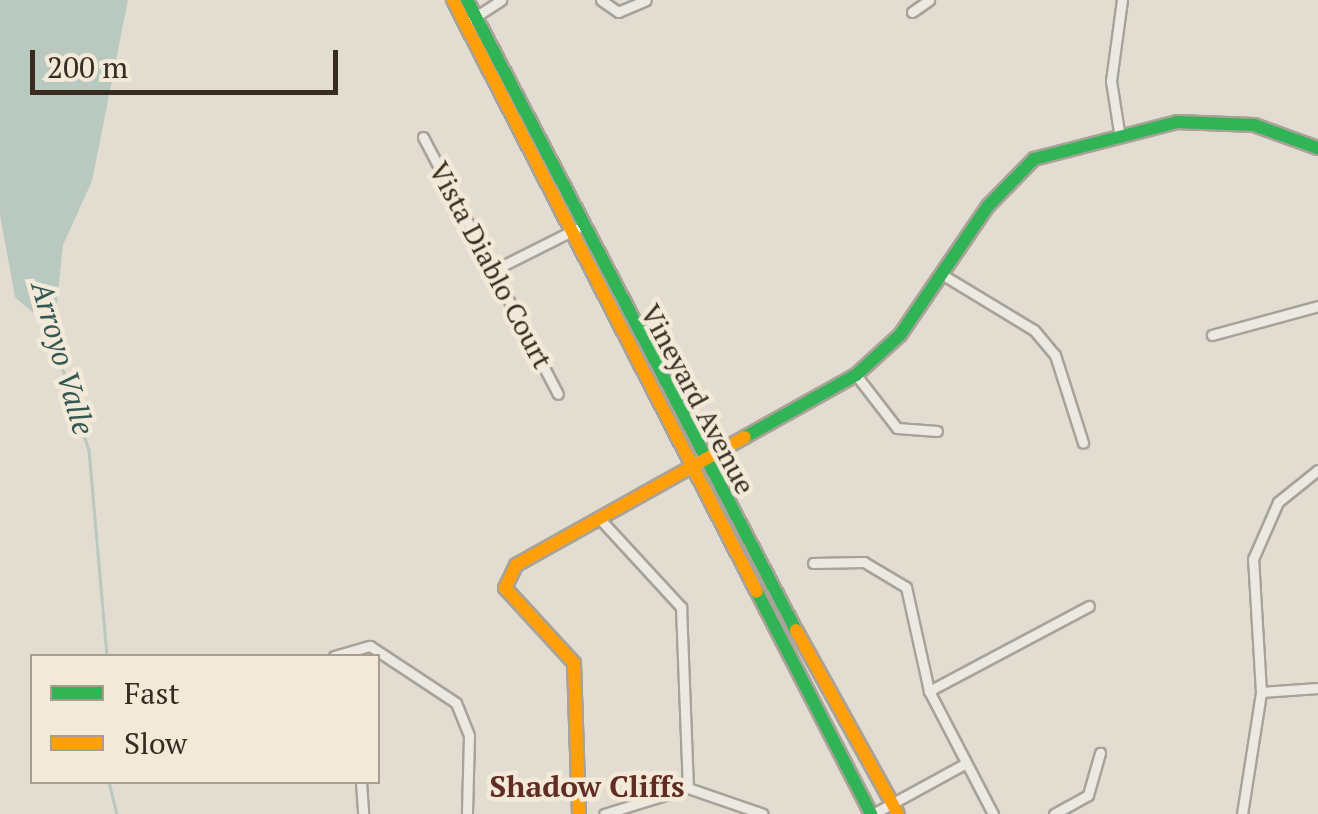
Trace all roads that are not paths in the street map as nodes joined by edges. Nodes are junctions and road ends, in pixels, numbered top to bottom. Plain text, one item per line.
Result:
1 (453, 0) edge
2 (501, 0) edge
3 (601, 0) edge
4 (646, 0) edge
5 (929, 0) edge
6 (1122, 0) edge
7 (470, 1) edge
8 (912, 12) dead end
9 (470, 19) junction
10 (1119, 132) junction
11 (423, 136) dead end
12 (1318, 148) edge
13 (574, 230) junction
14 (494, 270) junction
15 (948, 278) junction
16 (1318, 306) edge
17 (1212, 335) dead end
18 (856, 375) junction
19 (558, 394) dead end
20 (937, 431) dead end
21 (1083, 443) dead end
22 (698, 466) junction
23 (1318, 470) edge
24 (600, 520) junction
25 (813, 563) dead end
26 (1089, 606) dead end
27 (341, 654) edge
28 (1318, 688) edge
29 (929, 690) junction
30 (1261, 692) junction
31 (1100, 753) dead end
32 (966, 763) junction
33 (361, 784) edge
34 (688, 788) junction
35 (623, 809) edge
36 (896, 809) edge
37 (751, 811) edge
38 (363, 814) edge
39 (466, 814) edge
40 (580, 814) edge
41 (604, 814) edge
42 (763, 814) edge
43 (872, 814) edge
44 (993, 814) edge
45 (1054, 814) edge
46 (1242, 814) edge

1 - 9 street, Vineyard Avenue
2 - 9 street
3 - 4 street
5 - 8 street
6 - 10 street
7 - 9 street, Vineyard Avenue
9 - 13 street, Vineyard Avenue
10 - 12 street
10 - 15 street
11 - 14 street, Vista Diablo Court
13 - 14 street
13 - 22 street, Vineyard Avenue
14 - 19 street, Vista Diablo Court
15 - 18 street
15 - 21 street
16 - 17 street
18 - 20 street
18 - 22 street
22 - 24 street
22 - 36 street, Vineyard Avenue
22 - 43 street, Vineyard Avenue
23 - 30 street
24 - 34 street
24 - 40 street
25 - 29 street
26 - 29 street
27 - 39 street
28 - 30 street
29 - 32 street
30 - 46 street
31 - 45 street
32 - 36 street
32 - 44 street
33 - 38 street
34 - 35 street
34 - 37 street
35 - 41 street
36 - 43 street
37 - 42 street

